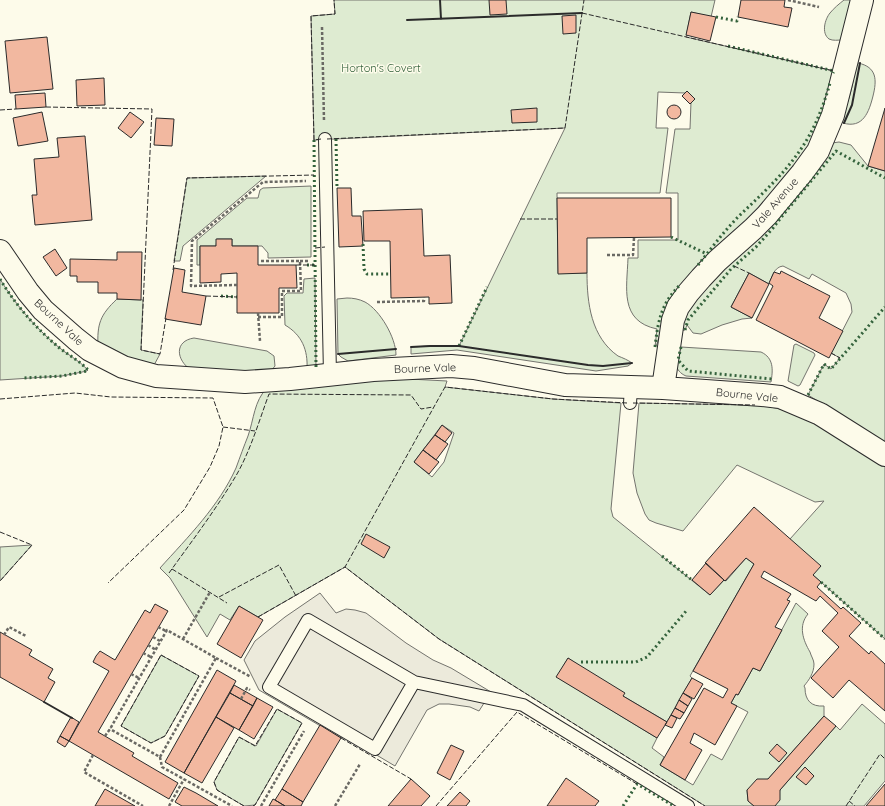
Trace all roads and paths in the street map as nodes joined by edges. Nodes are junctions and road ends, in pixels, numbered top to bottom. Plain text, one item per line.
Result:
1 (788, 0) edge
2 (862, 0) edge
3 (819, 7) dead end
4 (322, 27) dead end
5 (325, 139) joint
6 (312, 180) dead end
7 (634, 238) dead end
8 (0, 251) edge
9 (607, 256) dead end
10 (261, 261) dead end
11 (237, 285) dead end
12 (424, 297) dead end
13 (377, 302) dead end
14 (258, 313) dead end
15 (258, 317) junction
16 (260, 341) dead end
17 (330, 374) junction
18 (663, 388) junction
19 (885, 455) edge
20 (210, 592) dead end
21 (158, 627) dead end
22 (166, 631) junction
23 (4, 635) dead end
24 (26, 636) dead end
25 (153, 637) dead end
26 (183, 639) junction
27 (160, 641) junction
28 (148, 645) dead end
29 (156, 650) junction
30 (143, 653) dead end
31 (151, 658) junction
32 (216, 658) junction
33 (131, 674) dead end
34 (139, 678) junction
35 (414, 682) junction
36 (269, 687) junction
37 (314, 713) junction
38 (110, 729) junction
39 (105, 736) dead end
40 (370, 746) junction
41 (93, 755) dead end
42 (160, 757) junction
43 (184, 779) junction
44 (143, 806) edge
45 (169, 806) edge
46 (232, 806) edge
47 (261, 806) edge
48 (335, 806) edge
49 (688, 806) edge

1 - 3 path
2 - 18 street, Vale Avenue
4 - 5 path
5 - 17 lane
6 - 11 path
7 - 9 path
8 - 17 street, Bourne Vale
10 - 15 path
12 - 13 path
14 - 15 path
15 - 16 path
17 - 18 street, Bourne Vale
18 - 19 street, Bourne Vale
20 - 26 path
21 - 22 path
22 - 26 path
22 - 27 path
23 - 24 path
25 - 27 path
26 - 32 path
27 - 29 path
28 - 29 path
29 - 31 path
30 - 31 path
31 - 34 path
32 - 36 path
32 - 42 path
33 - 34 path
34 - 38 path
35 - 36 lane
35 - 40 lane
35 - 49 lane
36 - 37 lane
37 - 40 lane
37 - 47 path
38 - 39 path
38 - 42 path
40 - 48 path
41 - 44 path
42 - 43 path
43 - 45 path
43 - 46 path

